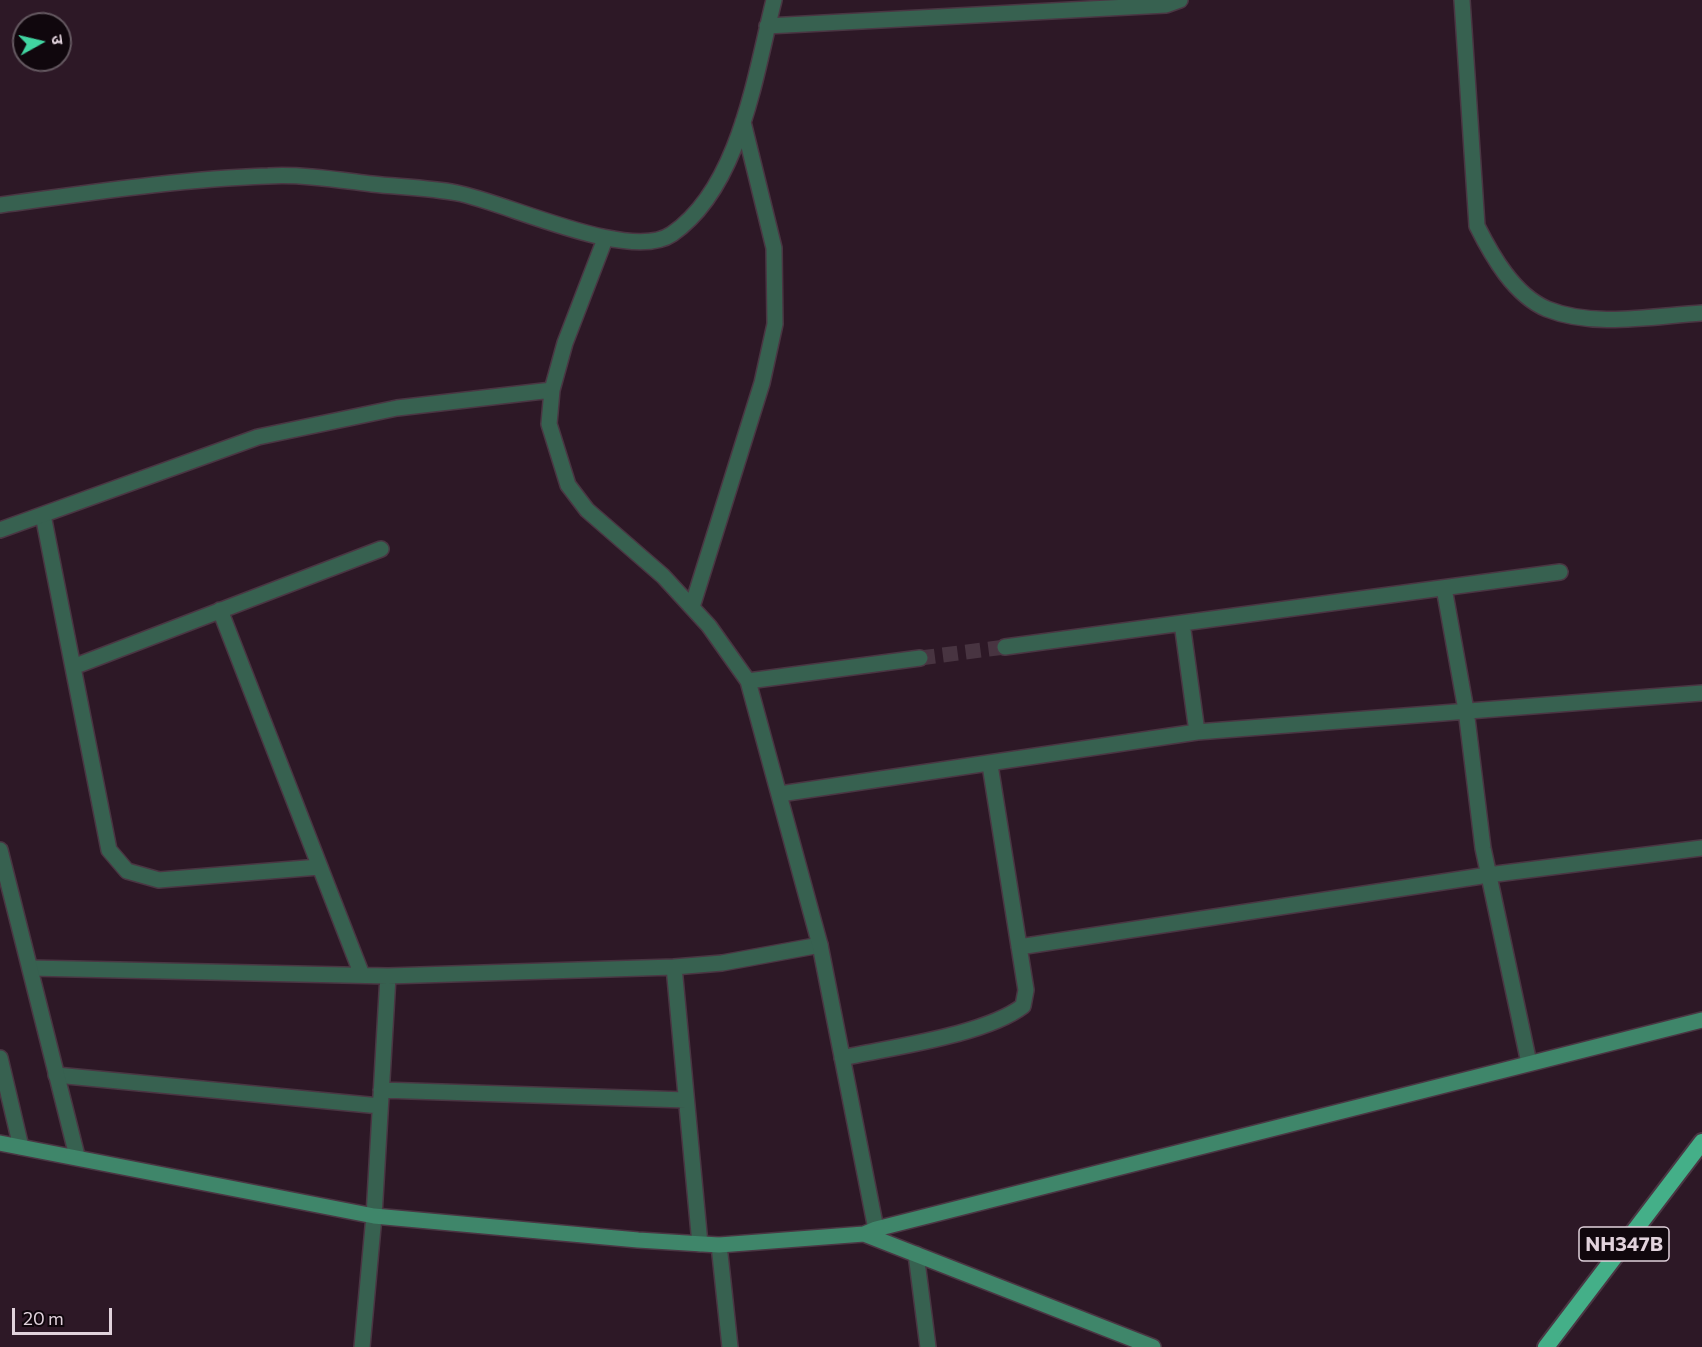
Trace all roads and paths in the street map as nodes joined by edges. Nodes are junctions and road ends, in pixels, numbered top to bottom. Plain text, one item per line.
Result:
1 (774, 0) edge
2 (1180, 0) edge
3 (1462, 0) edge
4 (767, 26) junction
5 (743, 122) junction
6 (0, 205) edge
7 (605, 239) junction
8 (1702, 313) edge
9 (552, 390) junction
10 (43, 515) junction
11 (0, 530) edge
12 (381, 549) dead end
13 (1560, 572) dead end
14 (1444, 588) junction
15 (692, 607) junction
16 (220, 610) junction
17 (1182, 623) junction
18 (1005, 647) tunnel mouth
19 (920, 658) tunnel mouth
20 (73, 667) junction
21 (747, 681) junction
22 (1702, 693) edge
23 (1466, 710) junction
24 (1197, 732) junction
25 (990, 765) junction
26 (780, 794) junction
27 (1702, 848) edge
28 (0, 850) edge
29 (319, 867) junction
30 (1488, 875) junction
31 (820, 945) junction
32 (1019, 947) junction
33 (674, 967) junction
34 (30, 968) junction
35 (362, 975) junction
36 (388, 976) junction
37 (1702, 1020) edge
38 (0, 1058) edge
39 (842, 1058) junction
40 (1529, 1064) junction
41 (56, 1075) junction
42 (381, 1090) junction
43 (686, 1100) junction
44 (380, 1106) junction
45 (1702, 1142) edge
46 (0, 1143) edge
47 (21, 1147) junction
48 (77, 1156) junction
49 (374, 1216) junction
50 (870, 1231) junction
51 (700, 1244) junction
52 (719, 1245) junction
53 (916, 1254) junction
54 (362, 1347) edge
55 (730, 1347) edge
56 (928, 1347) edge
57 (1153, 1347) edge
58 (1546, 1347) edge

1 - 4 street
2 - 4 street
3 - 8 street
4 - 5 street
5 - 7 street
5 - 15 street
6 - 7 street
7 - 9 street
9 - 10 street
9 - 15 street
10 - 11 street
10 - 20 street
12 - 16 street
13 - 14 street
14 - 17 street
14 - 23 street
15 - 21 street
16 - 20 street
16 - 29 street
17 - 18 street
17 - 24 street
19 - 21 street
20 - 29 street
21 - 26 street
22 - 23 street
23 - 24 street
23 - 30 street
24 - 25 street
25 - 26 street
25 - 32 street
26 - 31 street
27 - 30 street
28 - 34 street
29 - 35 street
30 - 32 street
30 - 40 street
31 - 33 street
31 - 39 street
32 - 39 street
33 - 36 street
33 - 43 street
34 - 35 street
34 - 41 street
35 - 36 street
36 - 42 street
37 - 40 main road
38 - 47 street
39 - 50 street
40 - 50 main road
41 - 44 street
41 - 48 street
42 - 43 street
42 - 44 street
43 - 51 street
44 - 49 street
45 - 58 highway, NH347B
46 - 47 main road
47 - 48 main road
48 - 49 main road
49 - 51 main road
49 - 54 street
50 - 52 main road
50 - 53 main road
51 - 52 main road
52 - 55 street
53 - 56 street
53 - 57 main road

